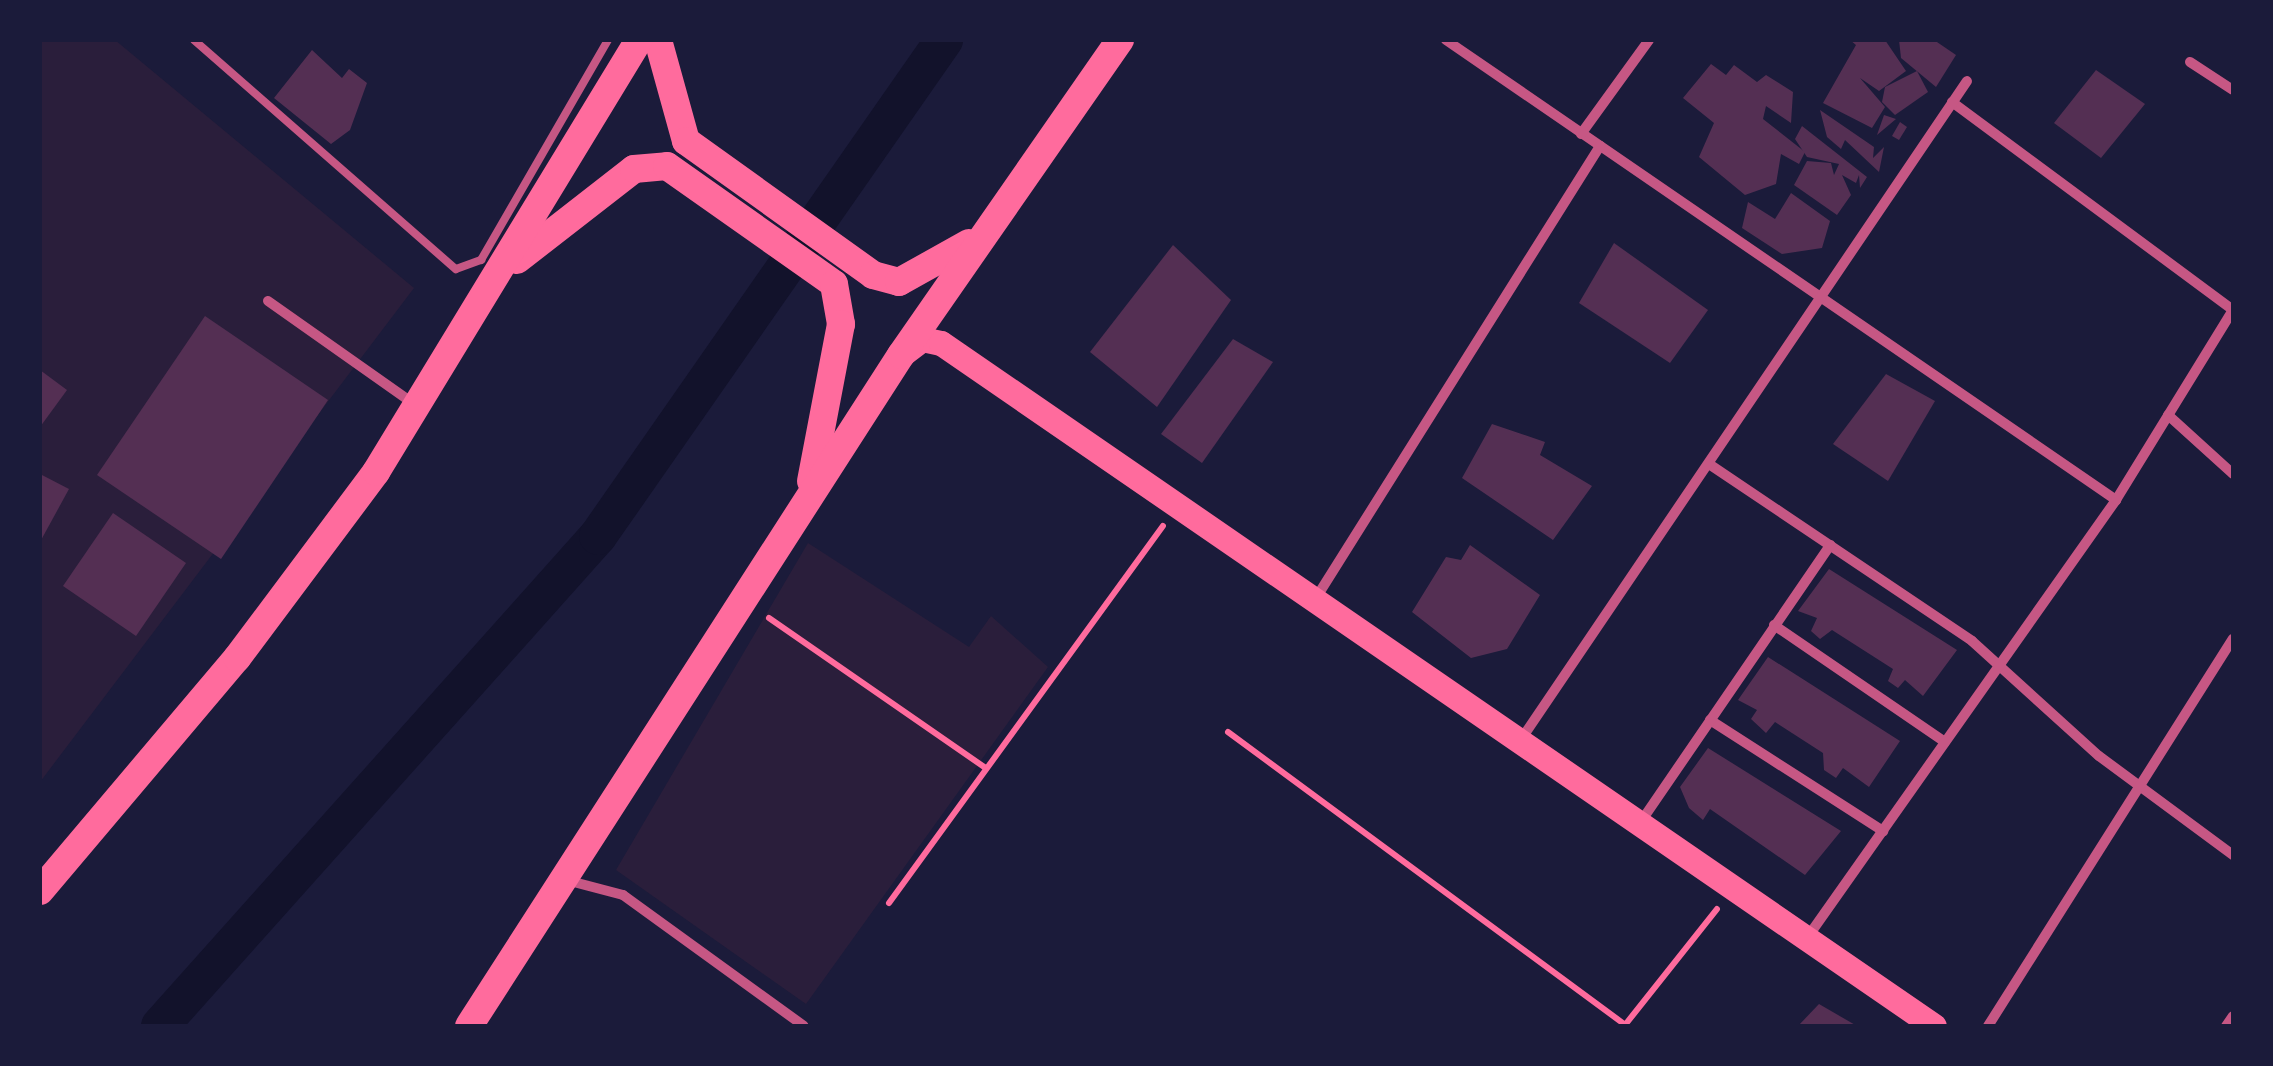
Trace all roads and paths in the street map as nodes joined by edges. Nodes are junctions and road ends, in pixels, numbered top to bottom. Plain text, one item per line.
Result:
1 (194, 40) edge
2 (608, 40) edge
3 (639, 40) edge
4 (658, 40) edge
5 (1120, 40) edge
6 (1446, 40) edge
7 (1649, 40) edge
8 (2190, 62) dead end
9 (1967, 81) dead end
10 (2233, 90) edge
11 (1952, 102) junction
12 (1581, 134) junction
13 (1600, 146) junction
14 (979, 237) junction
15 (504, 270) junction
16 (1821, 300) junction
17 (268, 301) dead end
18 (2233, 310) edge
19 (900, 355) junction
20 (419, 408) junction
21 (2168, 415) junction
22 (1709, 464) junction
23 (2233, 474) edge
24 (807, 500) junction
25 (2116, 500) junction
26 (1181, 501) junction
27 (1830, 546) junction
28 (1316, 598) junction
29 (743, 600) junction
30 (1774, 625) junction
31 (2233, 640) edge
32 (2000, 662) junction
33 (1710, 720) junction
34 (1228, 732) dead end
35 (1520, 741) junction
36 (1946, 742) junction
37 (986, 768) junction
38 (2139, 788) junction
39 (1639, 824) junction
40 (1882, 831) junction
41 (2233, 855) edge
42 (566, 880) junction
43 (1733, 888) junction
44 (40, 891) edge
45 (888, 903) dead end
46 (1807, 939) junction
47 (2233, 1016) edge
48 (1625, 1025) edge
49 (469, 1026) edge
50 (804, 1026) edge
51 (1934, 1026) edge
52 (1988, 1026) edge
53 (2226, 1026) edge

1 - 2 lane
3 - 15 highway
4 - 14 highway
5 - 14 highway
6 - 12 street
7 - 12 street
8 - 10 street
9 - 11 street
11 - 16 street
11 - 18 street
12 - 13 street
13 - 16 street
13 - 28 street
14 - 19 highway
15 - 20 highway
15 - 24 highway
16 - 22 street
16 - 25 street
17 - 20 street
18 - 21 street
19 - 24 highway
19 - 26 main road
20 - 44 highway
21 - 23 street
21 - 25 street
22 - 27 street
22 - 35 street
24 - 29 highway
25 - 32 street
26 - 28 main road
26 - 37 path
27 - 30 street
27 - 32 street
28 - 35 main road
29 - 37 path
29 - 42 highway
30 - 33 street
30 - 36 street
31 - 38 street
32 - 36 street
32 - 38 street
33 - 39 street
33 - 40 street
34 - 48 path
35 - 39 main road
36 - 40 street
37 - 45 path
38 - 41 street
38 - 52 street
39 - 43 main road
40 - 46 street
42 - 49 highway
42 - 50 street
43 - 46 main road
43 - 48 path
46 - 51 main road
47 - 53 street

